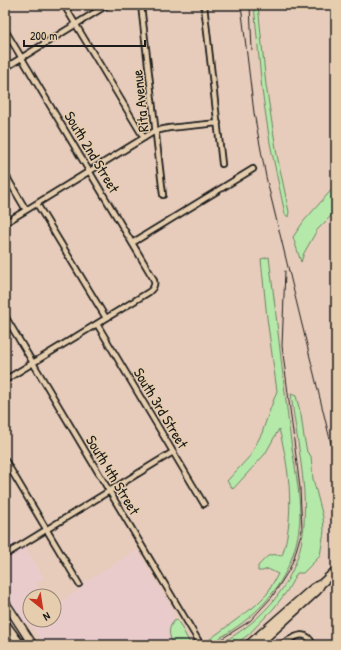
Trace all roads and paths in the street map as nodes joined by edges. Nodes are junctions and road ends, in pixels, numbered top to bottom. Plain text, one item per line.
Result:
1 (64, 5) edge
2 (107, 5) edge
3 (141, 5) edge
4 (204, 5) edge
5 (76, 25) junction
6 (5, 30) edge
7 (21, 58) junction
8 (5, 68) edge
9 (218, 123) junction
10 (155, 131) junction
11 (144, 138) junction
12 (222, 164) dead end
13 (253, 169) dead end
14 (90, 172) junction
15 (5, 174) edge
16 (163, 195) dead end
17 (37, 204) junction
18 (26, 210) junction
19 (5, 223) edge
20 (132, 243) junction
21 (5, 316) edge
22 (106, 318) junction
23 (97, 324) junction
24 (33, 363) junction
25 (5, 380) edge
26 (173, 452) junction
27 (5, 460) edge
28 (109, 492) junction
29 (204, 504) dead end
30 (46, 530) junction
31 (5, 555) edge
32 (336, 570) edge
33 (79, 584) dead end
34 (321, 584) junction
35 (5, 602) edge
36 (8, 609) edge
37 (5, 623) edge
38 (260, 634) junction
39 (21, 645) edge
40 (33, 645) edge
41 (201, 645) edge
42 (242, 645) edge
43 (248, 645) edge
44 (258, 645) edge
45 (280, 645) edge
46 (314, 645) edge

1 - 5 street
2 - 5 street
3 - 10 street, Rita Avenue
4 - 9 street
5 - 7 street
5 - 11 street
6 - 7 street, South 2nd Street
7 - 8 street
7 - 14 street, South 2nd Street
9 - 10 street
9 - 12 street
10 - 11 street
10 - 16 street, Rita Avenue
11 - 14 street
13 - 20 street
14 - 17 street
14 - 20 street, South 2nd Street
15 - 18 street
17 - 18 street
17 - 22 street
18 - 19 street
20 - 22 street, South 2nd Street
21 - 24 street, South 4th Street
22 - 23 street
23 - 24 street
23 - 26 street, South 3rd Street
24 - 25 street
24 - 28 street, South 4th Street
26 - 28 street
26 - 29 street, South 3rd Street
27 - 30 street
28 - 30 street
28 - 41 street, South 4th Street
30 - 31 street
30 - 33 street
32 - 34 main road
34 - 38 main road
34 - 44 main road
35 - 36 main road
36 - 40 main road
37 - 39 main road
38 - 42 main road
38 - 43 main road
45 - 46 street

